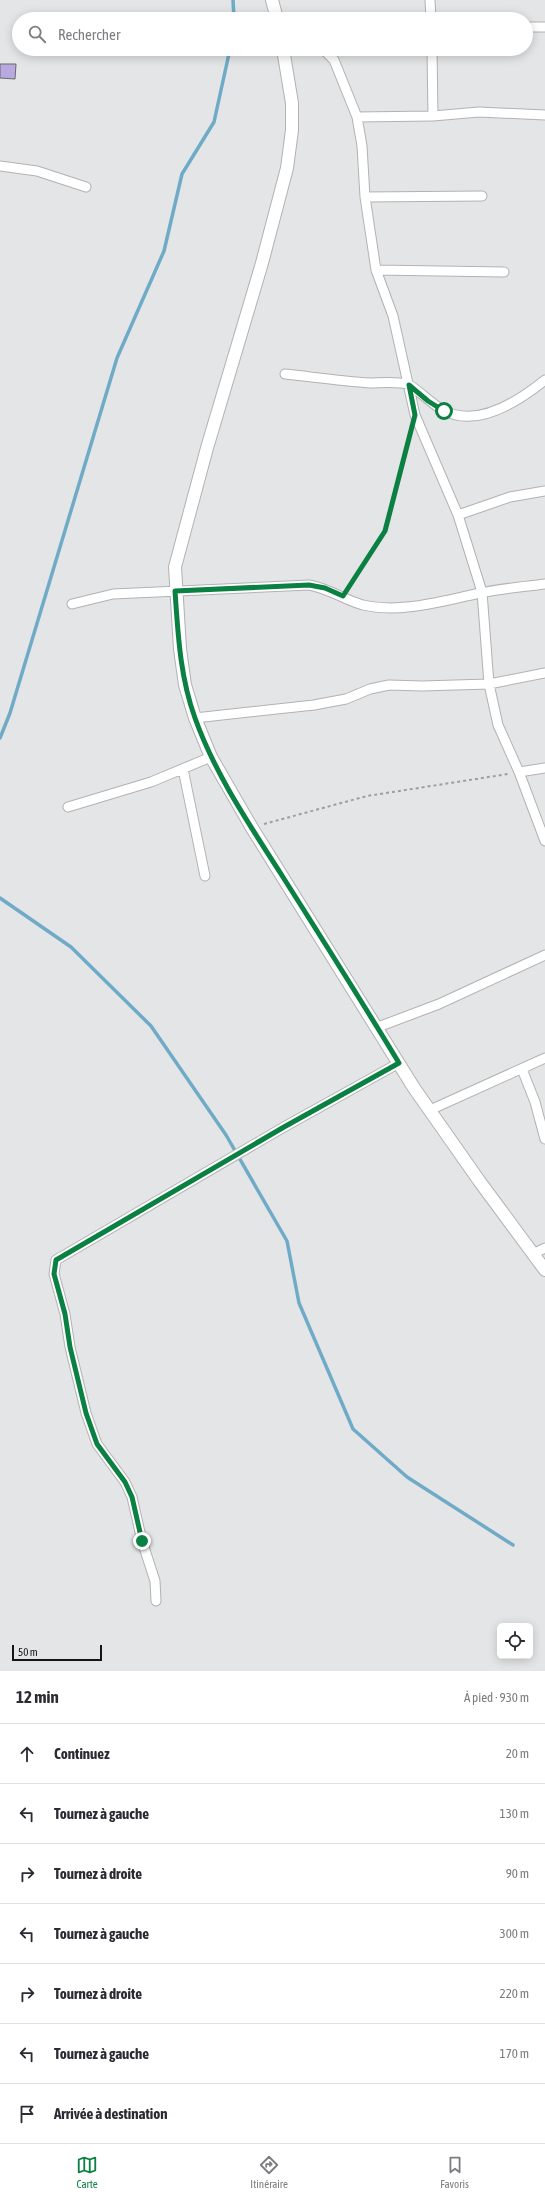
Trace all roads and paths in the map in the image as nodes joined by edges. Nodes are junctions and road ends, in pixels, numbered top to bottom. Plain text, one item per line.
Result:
1 (272, 0) edge
2 (430, 0) edge
3 (275, 12) edge
4 (431, 12) edge
5 (533, 27) edge
6 (545, 28) edge
7 (284, 56) edge
8 (330, 56) edge
9 (432, 56) edge
10 (545, 115) edge
11 (433, 116) junction
12 (357, 117) junction
13 (0, 166) edge
14 (86, 188) dead end
15 (482, 196) dead end
16 (365, 197) junction
17 (376, 270) junction
18 (504, 272) dead end
19 (285, 374) dead end
20 (545, 380) edge
21 (409, 385) junction
22 (415, 415) junction
23 (545, 491) edge
24 (458, 515) junction
25 (545, 584) edge
26 (175, 591) junction
27 (482, 592) junction
28 (343, 596) junction
29 (72, 604) dead end
30 (545, 673) edge
31 (489, 684) junction
32 (195, 718) junction
33 (211, 757) junction
34 (545, 768) edge
35 (183, 769) junction
36 (520, 772) junction
37 (68, 807) dead end
38 (252, 828) junction
39 (545, 841) edge
40 (205, 876) dead end
41 (545, 955) edge
42 (378, 1027) junction
43 (545, 1058) edge
44 (399, 1063) junction
45 (522, 1069) junction
46 (430, 1110) junction
47 (545, 1139) edge
48 (545, 1248) edge
49 (533, 1254) junction
50 (545, 1270) edge
51 (156, 1601) dead end

1 - 3 street
2 - 4 street
5 - 6 street
7 - 26 street
8 - 12 street
9 - 11 street
10 - 11 street
11 - 12 street
12 - 16 street
13 - 14 street
15 - 16 street
16 - 17 street
17 - 18 street
17 - 21 street
19 - 21 street
20 - 21 street
21 - 22 street
22 - 24 street
22 - 28 path
23 - 24 street
24 - 27 street
25 - 27 street
26 - 28 street
26 - 29 street
26 - 32 street
27 - 28 street
27 - 31 street
30 - 31 street
31 - 32 street
31 - 36 street
32 - 33 street
33 - 35 street
33 - 38 street
34 - 36 street
35 - 37 street
35 - 40 street
36 - 38 path
36 - 39 street
38 - 42 street
41 - 42 street
42 - 44 street
43 - 45 street
44 - 46 street
44 - 51 street
45 - 46 street
45 - 47 street
46 - 49 street
48 - 49 street
49 - 50 street

